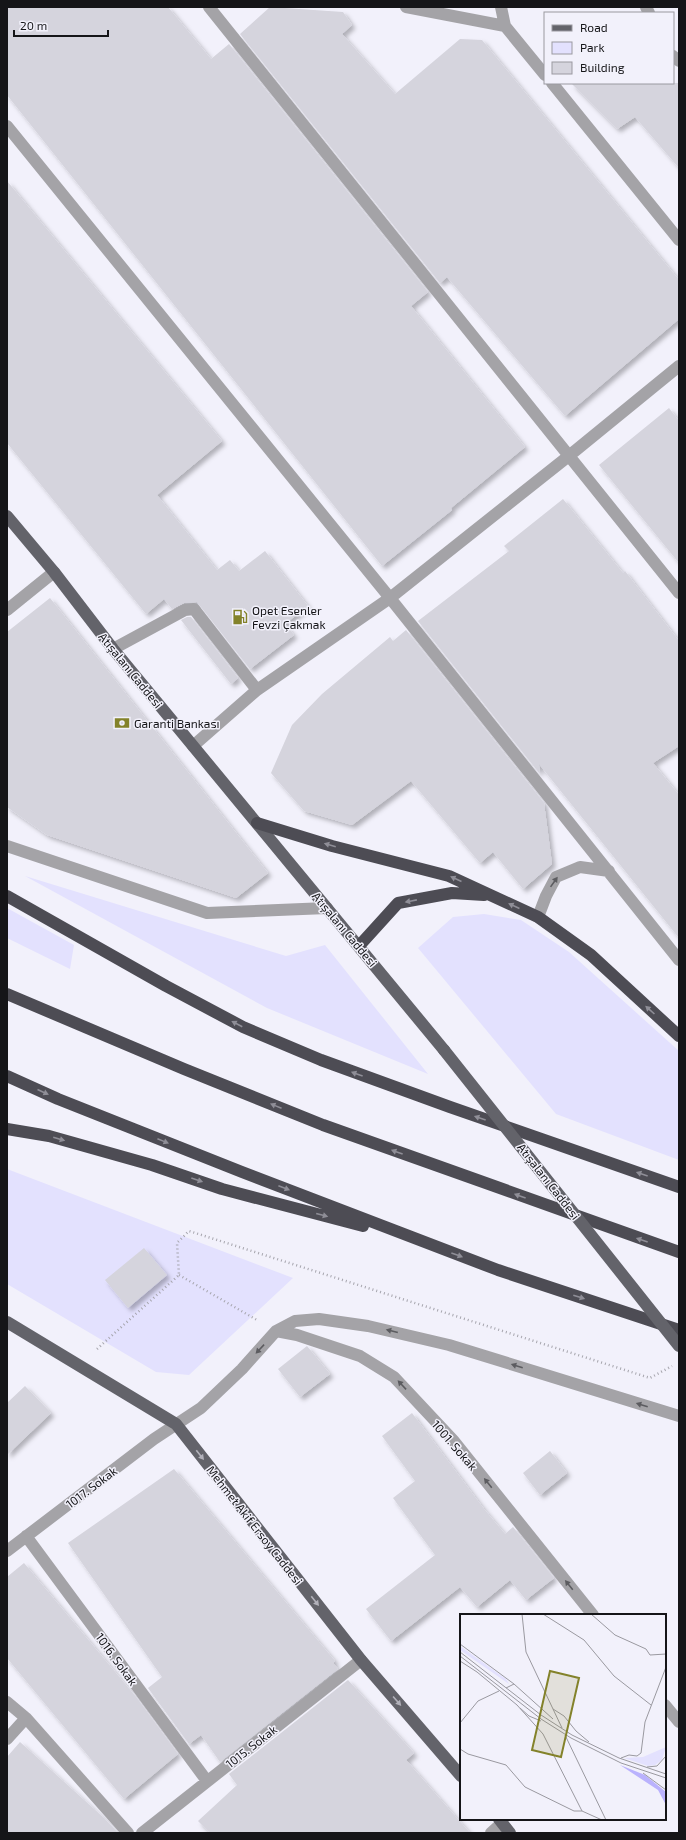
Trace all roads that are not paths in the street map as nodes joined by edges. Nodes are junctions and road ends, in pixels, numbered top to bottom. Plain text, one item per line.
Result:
1 (209, 7) edge
2 (406, 7) edge
3 (501, 7) edge
4 (505, 26) junction
5 (544, 74) edge
6 (553, 84) edge
7 (7, 126) edge
8 (679, 240) edge
9 (679, 366) edge
10 (570, 455) junction
11 (7, 516) edge
12 (54, 572) junction
13 (679, 593) edge
14 (390, 598) junction
15 (7, 610) edge
16 (113, 649) junction
17 (257, 690) junction
18 (193, 746) junction
19 (257, 823) junction
20 (7, 846) edge
21 (609, 871) junction
22 (491, 895) junction
23 (7, 896) edge
24 (327, 908) junction
25 (538, 917) junction
26 (359, 946) junction
27 (679, 960) edge
28 (7, 994) edge
29 (679, 1036) edge
30 (7, 1076) edge
31 (7, 1129) edge
32 (679, 1187) edge
33 (420, 1241) junction
34 (679, 1252) edge
35 (7, 1322) edge
36 (679, 1330) edge
37 (276, 1331) junction
38 (679, 1346) edge
39 (679, 1416) edge
40 (176, 1424) junction
41 (26, 1536) junction
42 (7, 1551) edge
43 (592, 1614) edge
44 (361, 1660) junction
45 (7, 1702) edge
46 (666, 1706) edge
47 (26, 1718) junction
48 (679, 1722) edge
49 (7, 1739) edge
50 (460, 1775) edge
51 (207, 1781) junction
52 (500, 1821) edge
53 (128, 1833) edge
54 (142, 1833) edge
55 (491, 1833) edge
56 (510, 1833) edge

1 - 10 street
2 - 4 street
3 - 4 street
4 - 5 street
6 - 8 street
7 - 14 street
9 - 10 street
10 - 13 street
10 - 14 street
11 - 12 main road, Atışalanı Caddesi
12 - 15 street
12 - 16 main road, Atışalanı Caddesi
14 - 17 street
14 - 21 street
16 - 17 street
16 - 18 main road, Atışalanı Caddesi
17 - 18 street
18 - 19 main road, Atışalanı Caddesi
22 -> 19 highway
19 - 24 main road, Atışalanı Caddesi
20 - 24 street
25 -> 21 street
21 - 27 street
25 -> 22 highway
22 -> 26 highway
32 -> 23 highway
24 - 26 main road, Atışalanı Caddesi
29 -> 25 highway
26 - 38 main road, Atışalanı Caddesi, bridge
34 -> 28 highway
30 -> 33 highway
31 -> 33 highway
33 -> 36 highway
35 - 40 main road, Mehmet Akif Ersoy Caddesi
39 -> 37 street
37 -> 40 street, 1017. Sokak
43 -> 37 street, 1001. Sokak
40 - 41 street, 1017. Sokak
40 -> 44 main road, Mehmet Akif Ersoy Caddesi
41 - 42 street, 1017. Sokak
41 - 51 street, 1016. Sokak
44 -> 50 main road, Mehmet Akif Ersoy Caddesi
44 - 51 street, 1015. Sokak
45 - 47 street
46 - 48 street
47 - 49 street
47 - 53 street
51 - 54 street, 1015. Sokak
52 - 55 street
52 - 56 main road

